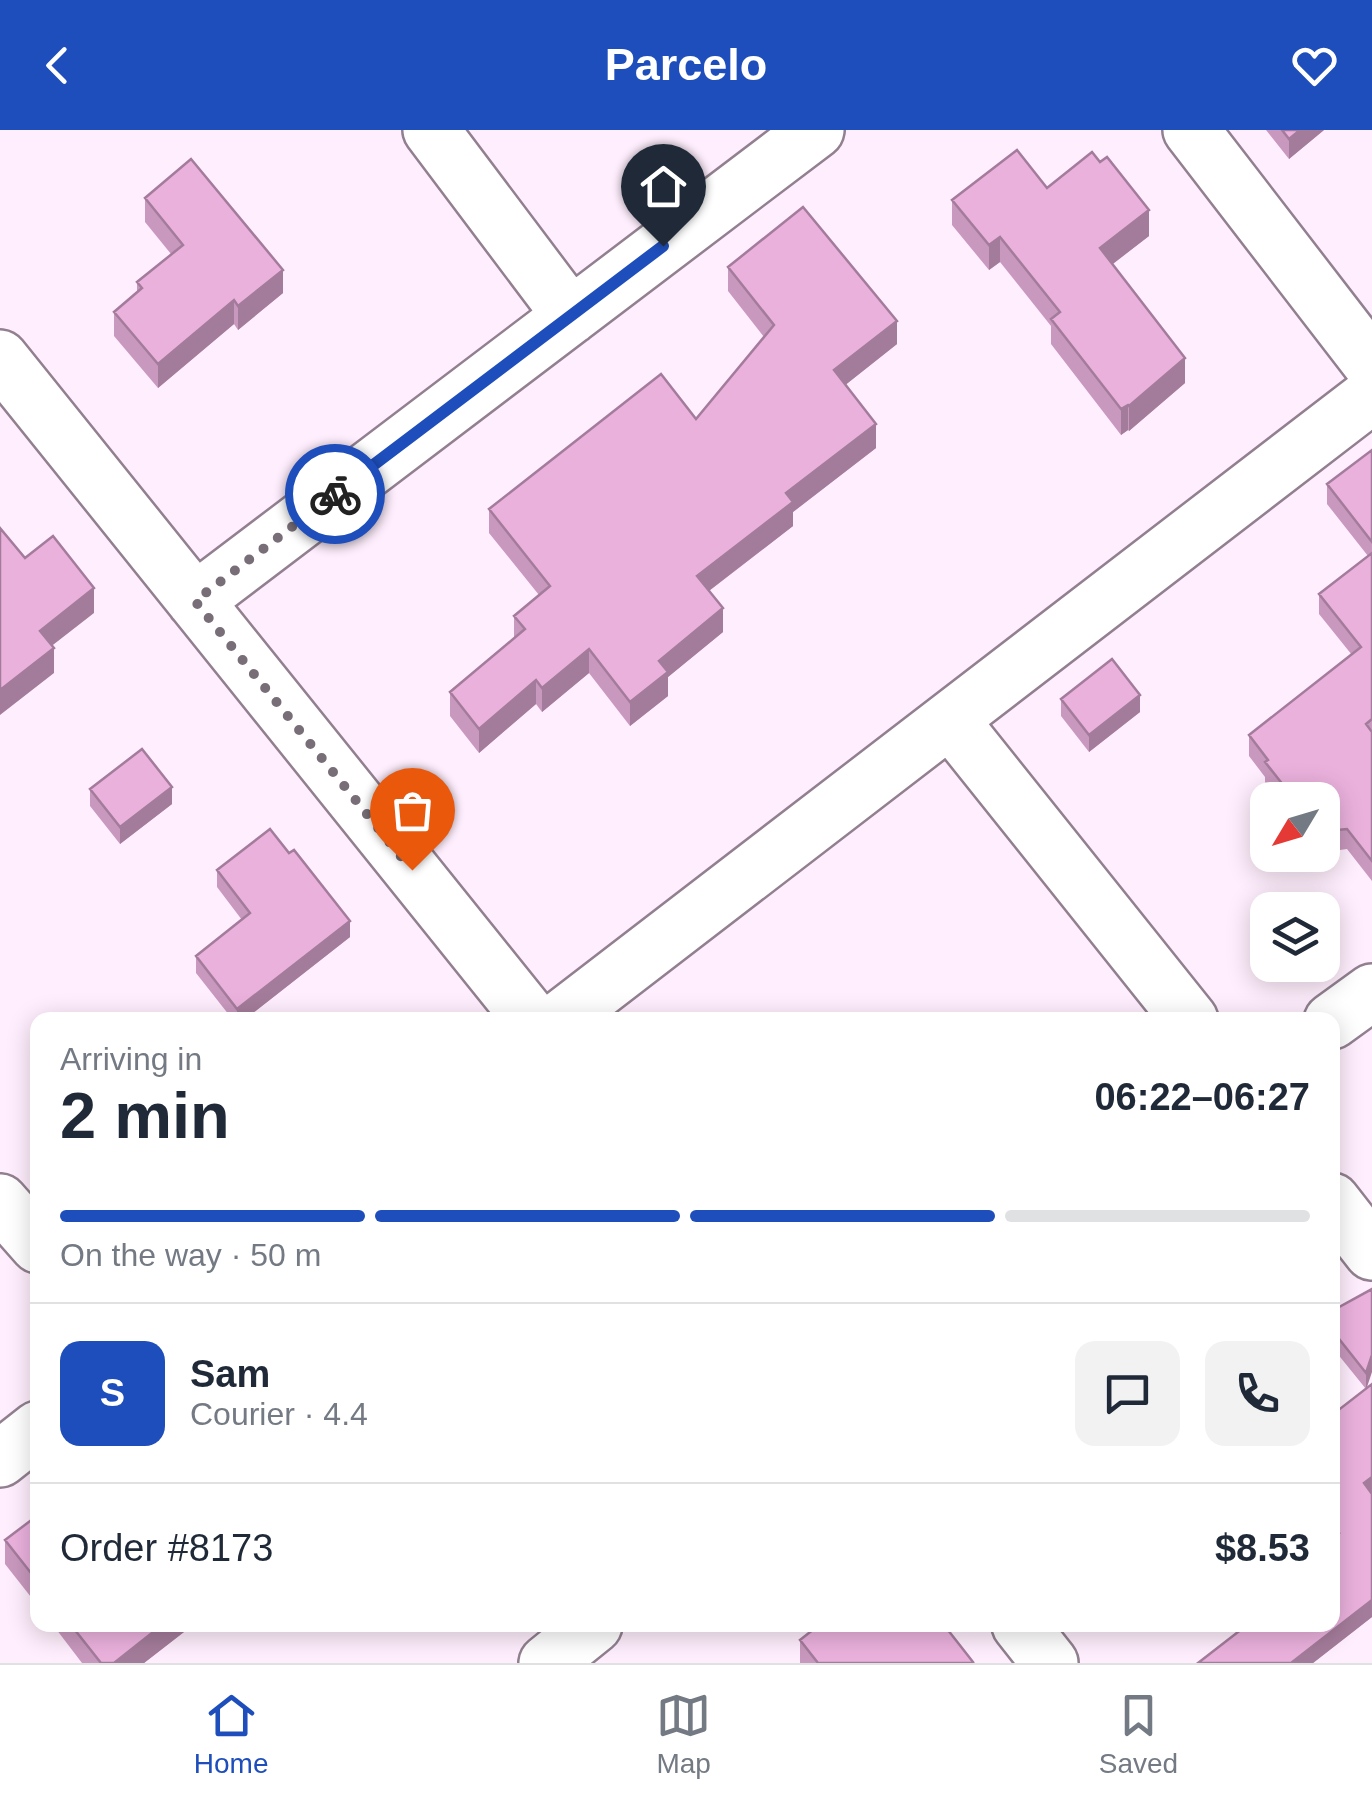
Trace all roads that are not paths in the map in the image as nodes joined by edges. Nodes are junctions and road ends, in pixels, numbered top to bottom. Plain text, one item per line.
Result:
1 (430, 130) edge
2 (816, 130) edge
3 (1191, 130) edge
4 (571, 316) junction
5 (0, 358) edge
6 (1372, 365) edge
7 (1372, 395) edge
8 (195, 601) junction
9 (950, 721) junction
10 (1372, 992) edge
11 (526, 1012) edge
12 (569, 1012) edge
13 (1184, 1012) edge
14 (1340, 1016) edge
15 (0, 1202) edge
16 (1340, 1211) edge
17 (30, 1236) edge
18 (1372, 1252) edge
19 (30, 1435) edge
20 (0, 1459) edge
21 (585, 1632) edge
22 (1026, 1632) edge
23 (547, 1663) edge
24 (1050, 1663) edge

1 - 4 street
2 - 4 street
3 - 6 street
4 - 8 street
5 - 8 street
7 - 9 street
8 - 11 street
9 - 12 street
9 - 13 street
10 - 14 street
15 - 17 street
16 - 18 street
19 - 20 street
21 - 23 street
22 - 24 street

